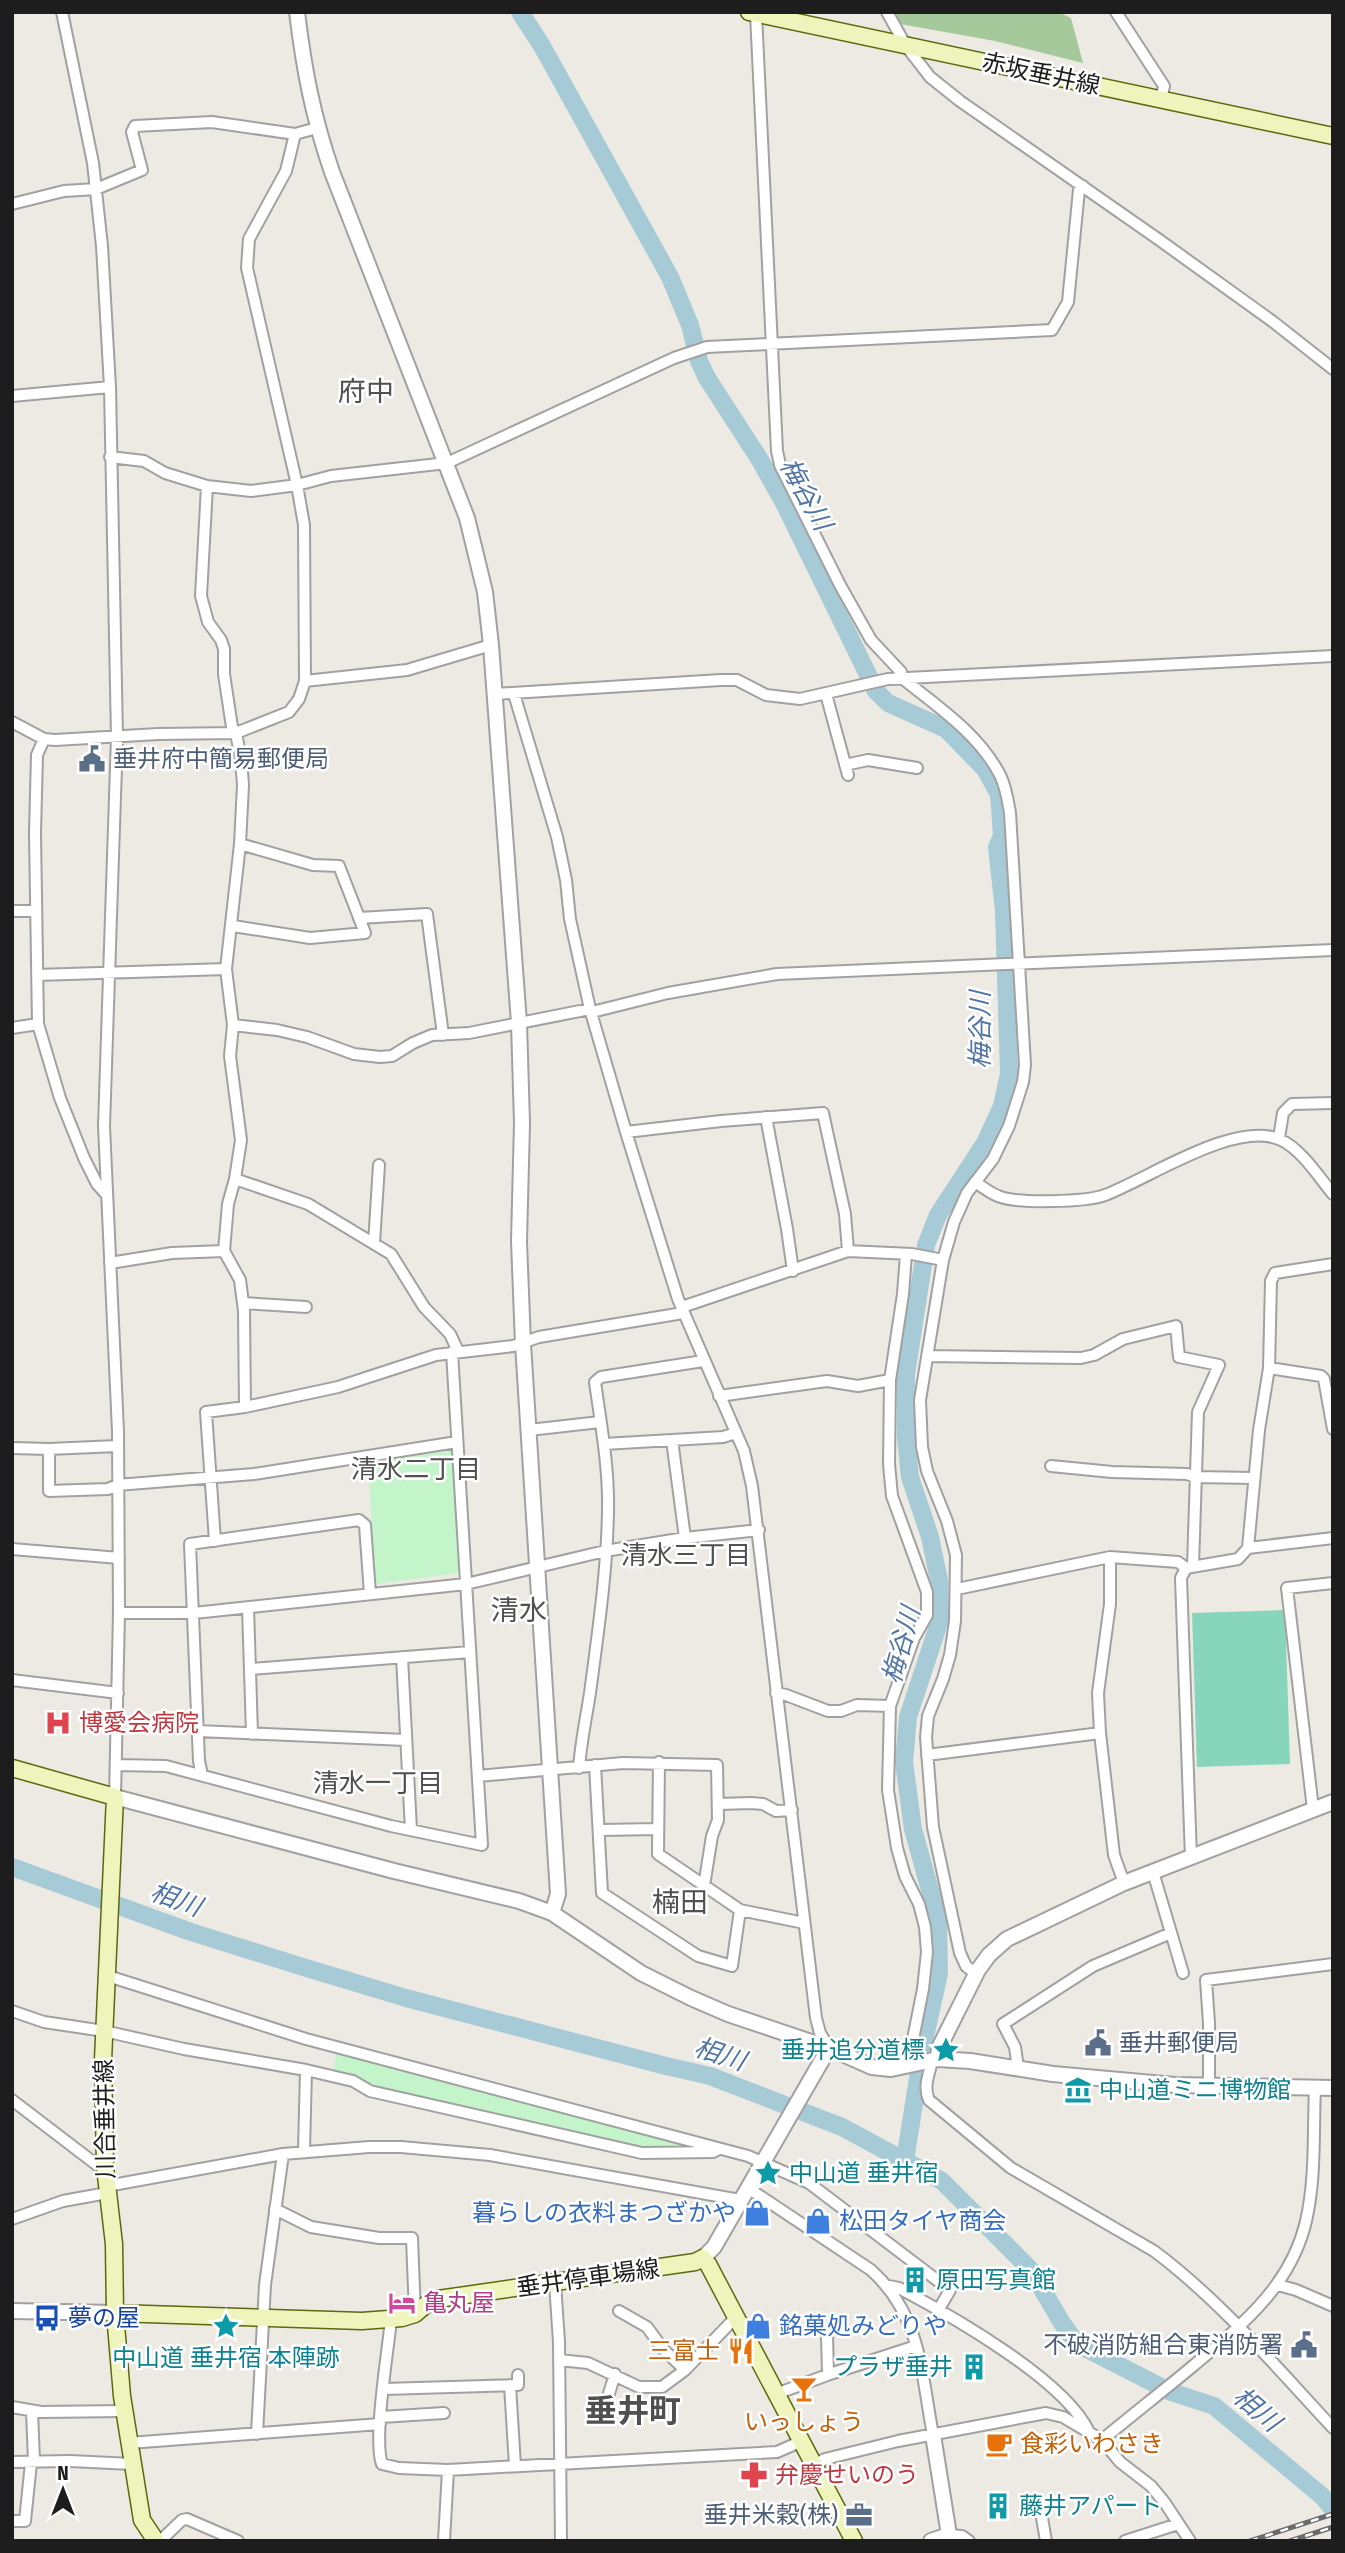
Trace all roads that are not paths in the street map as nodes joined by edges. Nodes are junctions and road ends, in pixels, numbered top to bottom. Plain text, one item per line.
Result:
1 (62, 12) edge
2 (298, 12) edge
3 (887, 12) edge
4 (1116, 12) edge
5 (753, 13) edge
6 (906, 46) junction
7 (1161, 100) junction
8 (317, 128) junction
9 (295, 134) junction
10 (1333, 136) edge
11 (1083, 186) junction
12 (96, 189) junction
13 (12, 204) edge
14 (772, 342) junction
15 (1333, 369) edge
16 (110, 387) junction
17 (12, 396) edge
18 (110, 457) junction
19 (447, 463) junction
20 (297, 485) junction
21 (207, 486) junction
22 (491, 645) junction
23 (1333, 656) edge
24 (902, 678) junction
25 (305, 681) junction
26 (495, 694) junction
27 (514, 694) junction
28 (826, 694) junction
29 (12, 722) edge
30 (236, 733) junction
31 (117, 737) junction
32 (44, 739) junction
33 (917, 768) dead end
34 (240, 844) junction
35 (12, 911) edge
36 (36, 911) junction
37 (359, 918) junction
38 (233, 926) junction
39 (1333, 950) edge
40 (1018, 964) junction
41 (226, 969) junction
42 (108, 974) junction
43 (37, 975) junction
44 (591, 1011) junction
45 (519, 1023) junction
46 (38, 1024) junction
47 (233, 1025) junction
48 (12, 1028) edge
49 (443, 1035) junction
50 (1333, 1103) edge
51 (765, 1117) junction
52 (626, 1132) junction
53 (1279, 1138) junction
54 (379, 1165) dead end
55 (235, 1179) junction
56 (975, 1182) junction
57 (106, 1194) junction
58 (1333, 1194) edge
59 (374, 1243) junction
60 (224, 1251) junction
61 (848, 1251) junction
62 (909, 1254) junction
63 (940, 1259) junction
64 (110, 1263) junction
65 (1333, 1264) edge
66 (793, 1271) junction
67 (243, 1303) junction
68 (306, 1307) dead end
69 (683, 1310) junction
70 (523, 1344) junction
71 (455, 1351) junction
72 (927, 1356) junction
73 (704, 1361) junction
74 (1269, 1368) junction
75 (890, 1380) junction
76 (719, 1396) junction
77 (245, 1406) junction
78 (600, 1422) junction
79 (1333, 1429) edge
80 (529, 1430) junction
81 (736, 1433) junction
82 (672, 1440) junction
83 (457, 1442) junction
84 (604, 1444) junction
85 (117, 1446) junction
86 (12, 1448) edge
87 (49, 1449) junction
88 (1051, 1466) dead end
89 (1195, 1477) junction
90 (1254, 1478) junction
91 (211, 1479) junction
92 (117, 1485) junction
93 (759, 1530) junction
94 (685, 1538) junction
95 (1333, 1538) edge
96 (215, 1541) junction
97 (1248, 1548) junction
98 (12, 1549) edge
99 (605, 1550) junction
100 (1110, 1557) junction
101 (119, 1558) junction
102 (538, 1567) junction
103 (1189, 1567) junction
104 (1333, 1583) edge
105 (466, 1584) junction
106 (957, 1588) junction
107 (370, 1594) junction
108 (248, 1607) junction
109 (119, 1613) junction
110 (194, 1613) junction
111 (470, 1652) junction
112 (402, 1657) junction
113 (250, 1669) junction
114 (12, 1680) edge
115 (118, 1693) junction
116 (776, 1693) junction
117 (890, 1706) junction
118 (198, 1731) junction
119 (1100, 1733) junction
120 (252, 1734) junction
121 (406, 1740) junction
122 (927, 1755) junction
123 (659, 1762) junction
124 (117, 1765) junction
125 (595, 1765) junction
126 (12, 1768) edge
127 (579, 1768) junction
128 (551, 1770) junction
129 (202, 1774) junction
130 (478, 1776) junction
131 (1333, 1802) edge
132 (115, 1804) junction
133 (719, 1804) junction
134 (792, 1810) junction
135 (1313, 1810) junction
136 (600, 1829) junction
137 (659, 1829) junction
138 (411, 1830) junction
139 (1191, 1858) junction
140 (1153, 1872) junction
141 (1124, 1883) junction
142 (704, 1886) junction
143 (740, 1910) junction
144 (552, 1913) junction
145 (804, 1923) junction
146 (1171, 1933) junction
147 (1333, 1964) edge
148 (108, 1971) junction
149 (1182, 1973) dead end
150 (976, 1974) junction
151 (12, 2011) edge
152 (104, 2031) junction
153 (826, 2053) junction
154 (933, 2060) junction
155 (905, 2068) junction
156 (1018, 2068) junction
157 (306, 2070) junction
158 (1209, 2086) junction
159 (1315, 2087) junction
160 (1333, 2088) edge
161 (12, 2100) edge
162 (722, 2148) junction
163 (304, 2151) junction
164 (283, 2154) junction
165 (766, 2160) junction
166 (105, 2168) junction
167 (107, 2189) junction
168 (744, 2194) junction
169 (275, 2209) junction
170 (12, 2219) edge
171 (703, 2258) junction
172 (555, 2283) junction
173 (1278, 2285) junction
174 (889, 2286) junction
175 (1333, 2306) edge
176 (939, 2309) junction
177 (12, 2311) edge
178 (619, 2311) dead end
179 (115, 2313) junction
180 (415, 2314) junction
181 (736, 2317) junction
182 (262, 2319) junction
183 (391, 2320) junction
184 (1237, 2330) junction
185 (827, 2335) dead end
186 (916, 2346) junction
187 (559, 2360) junction
188 (685, 2370) junction
189 (615, 2374) junction
190 (828, 2374) junction
191 (517, 2375) dead end
192 (510, 2385) junction
193 (384, 2389) junction
194 (776, 2394) junction
195 (607, 2400) dead end
196 (12, 2407) edge
197 (32, 2411) junction
198 (124, 2411) junction
199 (444, 2413) dead end
200 (381, 2421) junction
201 (1333, 2428) edge
202 (1089, 2432) junction
203 (257, 2434) junction
204 (933, 2435) junction
205 (802, 2441) junction
206 (1102, 2441) junction
207 (129, 2443) junction
208 (34, 2461) junction
209 (12, 2462) edge
210 (132, 2464) junction
211 (560, 2464) junction
212 (814, 2465) junction
213 (515, 2466) junction
214 (448, 2470) junction
215 (1041, 2512) dead end
216 (12, 2521) edge
217 (1178, 2524) junction
218 (949, 2535) junction
219 (158, 2541) edge
220 (237, 2541) edge
221 (444, 2541) edge
222 (561, 2541) edge
223 (854, 2541) edge
224 (930, 2541) edge
225 (969, 2541) edge
226 (1046, 2541) edge
227 (1125, 2541) edge
228 (1190, 2541) edge

1 - 12 street
2 - 8 street
3 - 6 street
4 - 7 street
5 - 6 main road, 赤坂垂井線
5 - 14 street
6 - 7 main road, 赤坂垂井線
6 - 11 street
7 - 10 main road, 赤坂垂井線
8 - 9 street
8 - 19 street
9 - 12 street
9 - 20 street
11 - 14 street
11 - 15 street
12 - 13 street
12 - 16 street
14 - 19 street
14 - 24 street
16 - 17 street
16 - 18 street
18 - 21 street
18 - 31 street
19 - 20 street
19 - 22 street
20 - 21 street
20 - 25 street
21 - 30 street
22 - 25 street
22 - 26 street
23 - 24 street
24 - 28 street
24 - 40 street
25 - 30 street
26 - 27 street
26 - 45 street
27 - 28 street
27 - 44 street
28 - 33 street
29 - 32 street
30 - 31 street
30 - 34 street
31 - 32 street
31 - 42 street
32 - 36 street
34 - 37 street
34 - 38 street
35 - 36 street
36 - 43 street
37 - 38 street
37 - 49 street
38 - 41 street
39 - 40 street
40 - 44 street
40 - 56 street
41 - 42 street
41 - 47 street
42 - 43 street
42 - 57 street
43 - 46 street
44 - 45 street
44 - 52 street
45 - 49 street
45 - 70 street
46 - 48 street
46 - 57 street
47 - 49 street
47 - 55 street
50 - 53 street
51 - 52 street
51 - 61 street
51 - 66 street
52 - 69 street
53 - 56 street
53 - 58 street
54 - 59 street
55 - 59 street
55 - 60 street
56 - 63 street
57 - 64 street
59 - 71 street
60 - 64 street
60 - 67 street
61 - 62 street
61 - 66 street
62 - 63 street
62 - 75 street
63 - 72 street
64 - 85 street
65 - 74 street
66 - 69 street
67 - 68 street
67 - 77 street
69 - 70 street
69 - 73 street
70 - 71 street
70 - 80 street
71 - 77 street
71 - 83 street
72 - 89 street
72 - 106 street
73 - 76 street
73 - 78 street
74 - 79 street
74 - 90 street
75 - 76 street
75 - 117 street
76 - 81 street
77 - 91 street
78 - 80 street
78 - 84 street
80 - 102 street
81 - 82 street
81 - 93 street
82 - 84 street
82 - 94 street
83 - 91 street
83 - 105 street
84 - 99 street
85 - 87 street
85 - 92 street
86 - 87 street
87 - 92 street
88 - 89 street
89 - 90 street
89 - 103 street
90 - 97 street
91 - 92 street
91 - 96 street
92 - 101 street
93 - 94 street
93 - 116 street
94 - 99 street
95 - 97 street
96 - 107 street
96 - 110 street
97 - 103 street
98 - 101 street
99 - 102 street
99 - 127 street
100 - 103 street
100 - 106 street
100 - 119 street
101 - 109 street
102 - 105 street
102 - 128 street
103 - 139 street
104 - 135 street
105 - 107 street
105 - 111 street
106 - 122 street
107 - 108 street
108 - 110 street
108 - 113 street
109 - 110 street
109 - 115 street
110 - 118 street
111 - 112 street
111 - 130 street
112 - 113 street
112 - 121 street
113 - 120 street
114 - 115 street
115 - 124 street
116 - 117 street
116 - 134 street
117 - 155 street
118 - 120 street
118 - 129 street
119 - 122 street
119 - 141 street
120 - 121 street
121 - 138 street
122 - 150 street
123 - 125 street
123 - 133 street
123 - 137 street
124 - 129 street
124 - 132 street
125 - 127 street
125 - 136 street
126 - 132 main road
127 - 128 street
128 - 130 street
128 - 144 street
129 - 138 street
130 - 138 street
131 - 135 street
132 - 144 street
132 - 148 main road, 川合垂井線
133 - 134 street
133 - 142 street
134 - 145 street
135 - 139 street
136 - 137 street
136 - 143 street
137 - 142 street
139 - 140 street
140 - 141 street
140 - 146 street
141 - 150 street
142 - 143 street
143 - 145 street
144 - 153 street
145 - 153 street
146 - 149 street
146 - 156 street
147 - 158 street
148 - 152 main road, 川合垂井線
148 - 162 street
150 - 154 street
151 - 152 street
152 - 157 street
152 - 166 main road, 川合垂井線
153 - 155 street
153 - 165 street
154 - 155 street
154 - 156 street
154 - 184 street
156 - 158 street
157 - 162 street
157 - 163 street
158 - 159 street
159 - 160 street
159 - 173 street
161 - 166 street
162 - 165 street
163 - 164 street
163 - 168 street
164 - 167 street
164 - 169 street
165 - 168 street
165 - 176 street
166 - 167 main road, 川合垂井線
167 - 170 street
167 - 179 main road, 川合垂井線
168 - 171 street
168 - 174 street
169 - 180 street
169 - 182 street
171 - 172 main road, 垂井停車場線
171 - 181 main road
172 - 180 main road, 垂井停車場線
172 - 187 street
173 - 175 street
173 - 184 street
174 - 176 street
174 - 186 street
176 - 202 street
177 - 179 street
178 - 188 street
179 - 182 main road, 垂井停車場線
179 - 198 main road, 川合垂井線
180 - 183 main road, 垂井停車場線
181 - 188 street
181 - 194 main road
182 - 183 main road, 垂井停車場線
182 - 203 street
183 - 193 street
184 - 201 street
184 - 206 street
185 - 190 street
186 - 190 street
186 - 204 street
187 - 189 street
187 - 211 street
188 - 189 street
189 - 195 street
190 - 194 street
191 - 192 street
192 - 193 street
192 - 213 street
193 - 200 street
194 - 205 main road
196 - 197 street
197 - 198 street
197 - 208 street
198 - 207 main road, 川合垂井線
199 - 200 street
200 - 203 street
200 - 214 street
202 - 204 street
202 - 206 street
203 - 207 street
204 - 212 street
204 - 218 street
205 - 211 street
205 - 212 main road
206 - 217 street
207 - 210 main road, 川合垂井線
208 - 209 street
208 - 210 street
208 - 216 street
210 - 219 main road, 川合垂井線
211 - 213 street
211 - 222 street
212 - 223 main road
213 - 214 street
214 - 221 street
215 - 226 street
217 - 227 street
217 - 228 street
218 - 224 street
218 - 225 street
219 - 220 street

